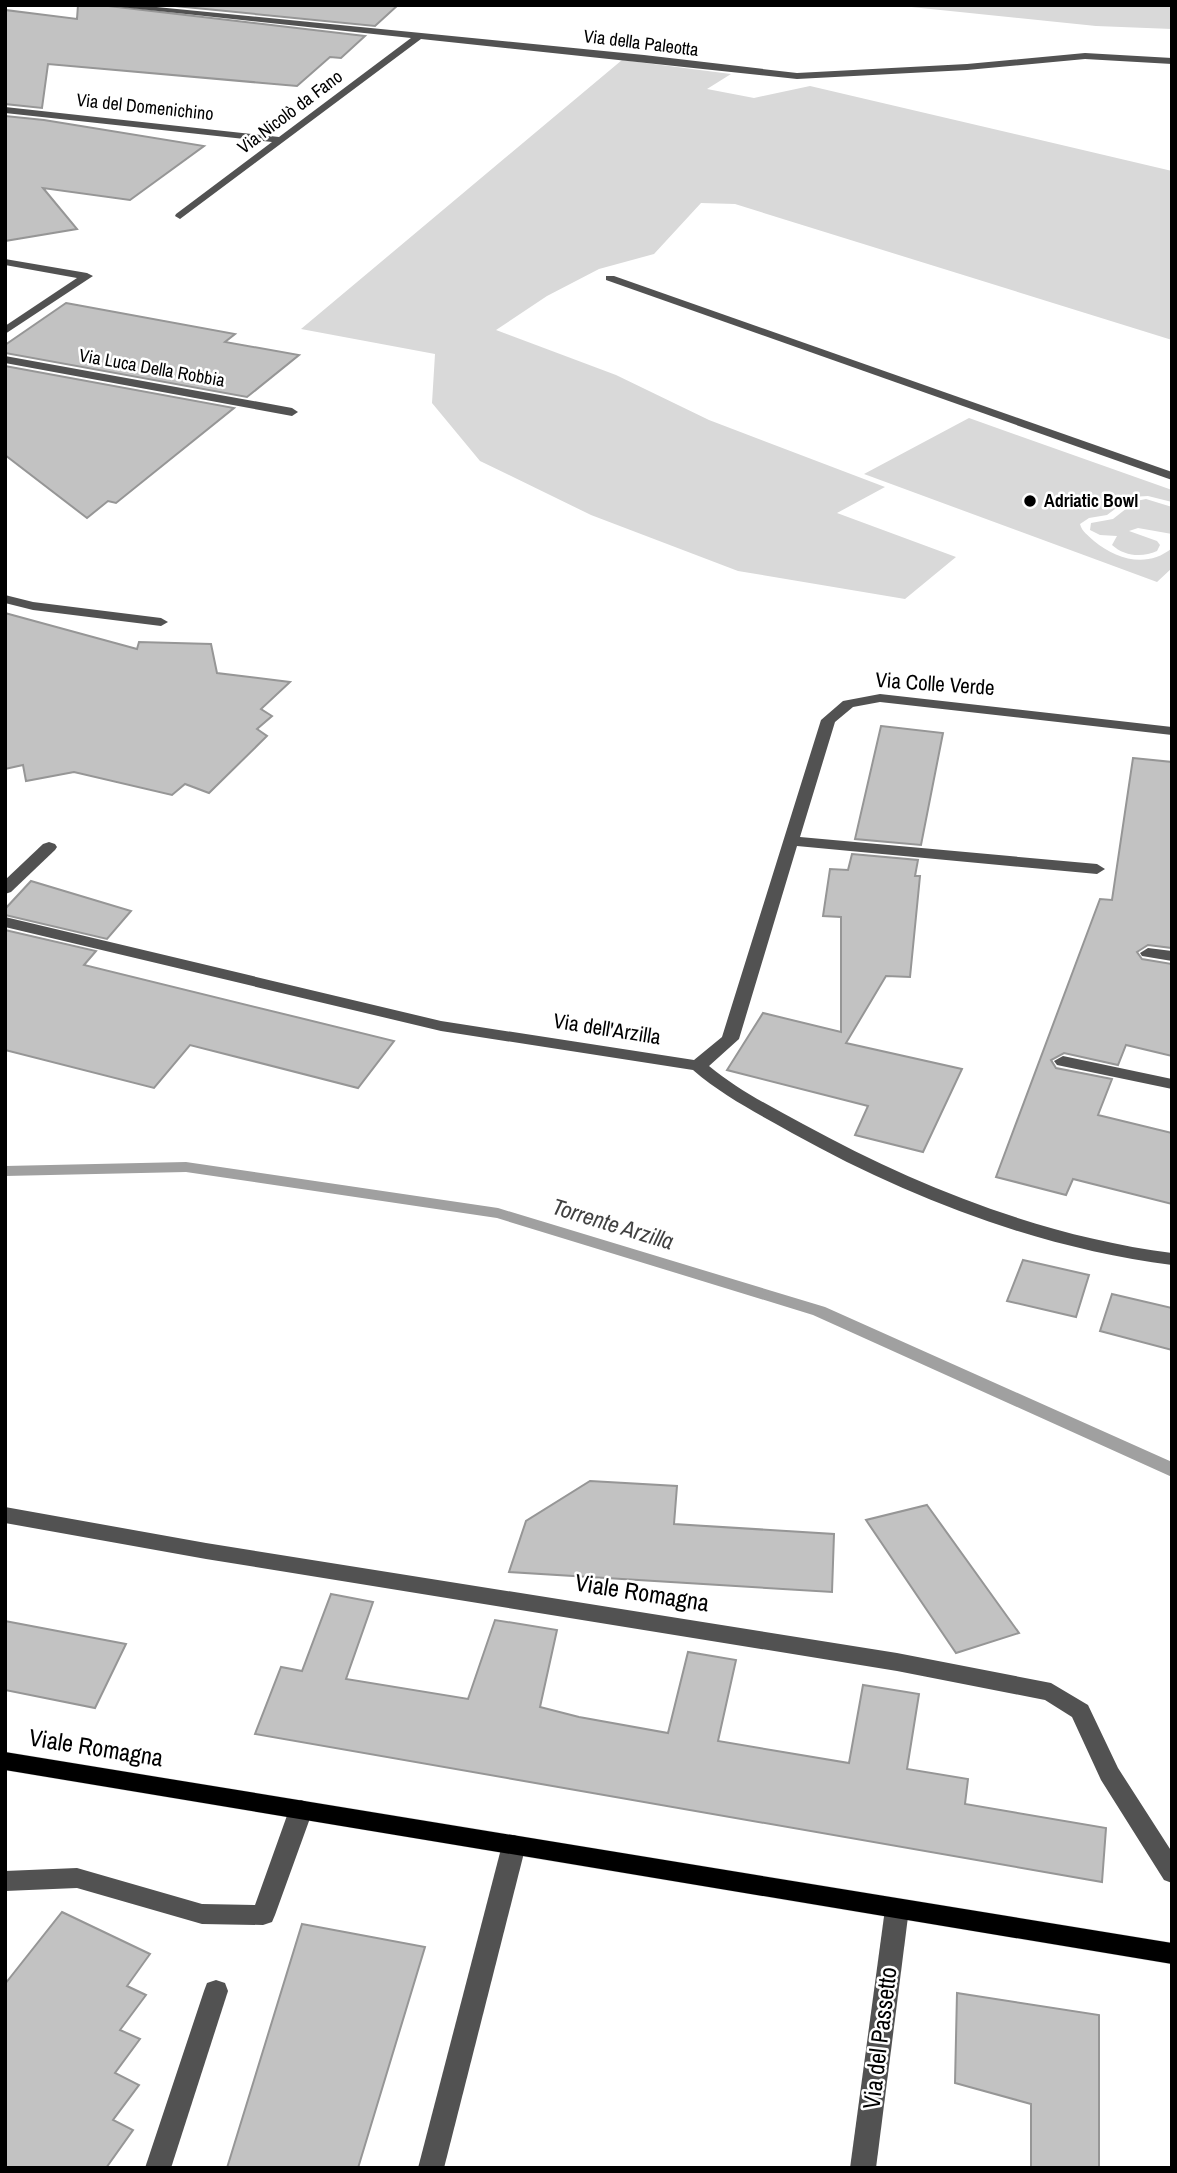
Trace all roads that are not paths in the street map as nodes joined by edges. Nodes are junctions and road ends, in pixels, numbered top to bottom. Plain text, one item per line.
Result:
1 (106, 5) edge
2 (198, 9) edge
3 (420, 35) junction
4 (849, 61) dead end
5 (1172, 61) edge
6 (835, 76) junction
7 (5, 110) edge
8 (282, 140) junction
9 (180, 216) dead end
10 (5, 262) edge
11 (610, 278) dead end
12 (5, 331) edge
13 (5, 359) edge
14 (292, 412) dead end
15 (1172, 476) edge
16 (5, 599) edge
17 (161, 622) dead end
18 (1172, 731) edge
19 (789, 841) junction
20 (49, 847) dead end
21 (1097, 869) dead end
22 (5, 888) edge
23 (5, 922) edge
24 (1148, 953) dead end
25 (1172, 956) edge
26 (1063, 1061) dead end
27 (698, 1066) junction
28 (1172, 1084) edge
29 (1172, 1259) edge
30 (5, 1515) edge
31 (5, 1761) edge
32 (301, 1810) junction
33 (514, 1845) junction
34 (1172, 1873) edge
35 (5, 1881) edge
36 (897, 1909) junction
37 (1172, 1954) edge
38 (216, 1990) dead end
39 (158, 2168) edge
40 (431, 2168) edge
41 (863, 2168) edge

1 - 2 street, Via della Paleotta
2 - 3 street, Via della Paleotta
3 - 6 street, Via della Paleotta
3 - 8 street, Via Nicolò da Fano
4 - 6 street
5 - 6 street, Via della Paleotta
7 - 8 street, Via del Domenichino
8 - 9 street, Via Nicolò da Fano
10 - 12 street
11 - 15 street
13 - 14 street, Via Luca Della Robbia
16 - 17 street
18 - 19 street, Via Colle Verde
19 - 21 street
19 - 27 street, Via Colle Verde
20 - 22 street
23 - 27 street, Via dell'Arzilla
24 - 25 street
26 - 28 street
27 - 29 street
30 - 34 street, Viale Romagna
31 - 32 main road, Viale Romagna
32 - 33 main road, Viale Romagna
32 - 35 street
33 - 36 main road, Viale Romagna
33 - 40 street
36 - 37 main road, Viale Romagna
36 - 41 street, Via del Passetto
38 - 39 street

